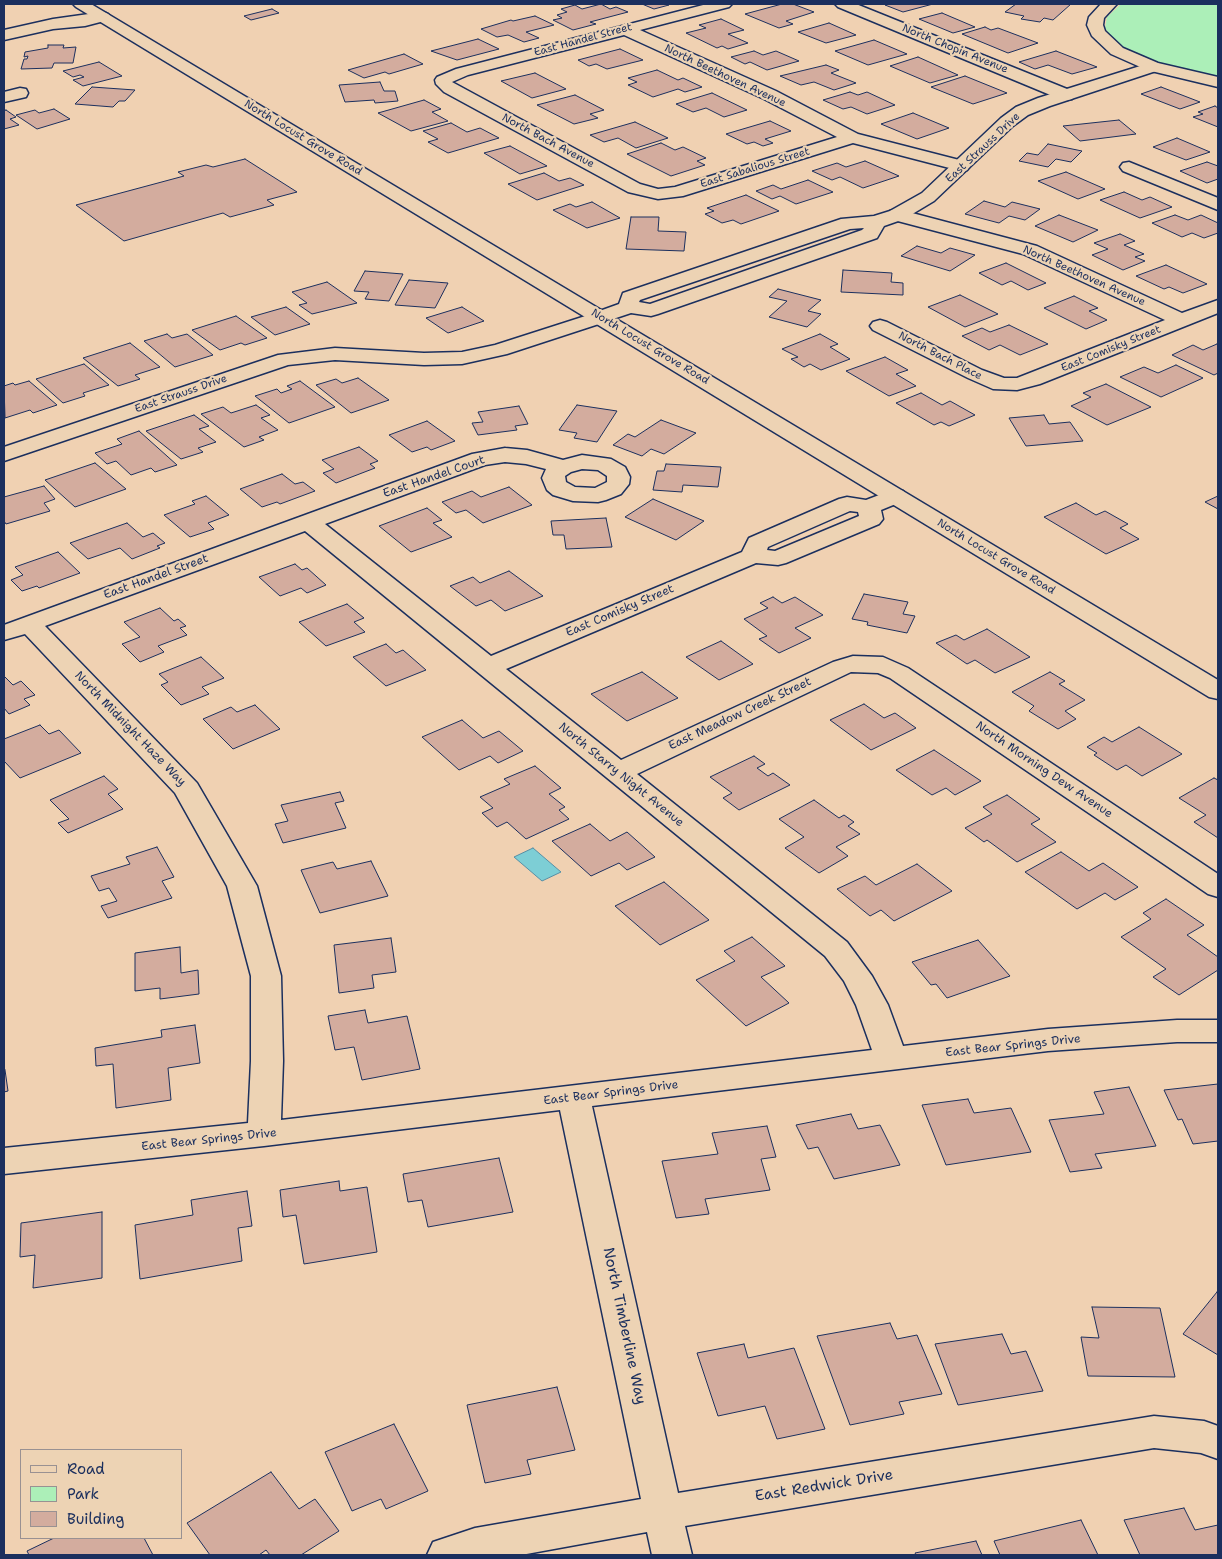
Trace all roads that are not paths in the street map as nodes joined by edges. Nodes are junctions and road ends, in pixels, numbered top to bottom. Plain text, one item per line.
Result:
1 (81, 4) edge
2 (724, 4) edge
3 (843, 4) edge
4 (1109, 4) edge
5 (103, 17) junction
6 (85, 21) junction
7 (624, 29) junction
8 (4, 35) edge
9 (4, 44) edge
10 (1153, 67) junction
11 (443, 80) joint
12 (1218, 82) edge
13 (1066, 95) junction
14 (852, 138) junction
15 (961, 166) junction
16 (1129, 167) dead end
17 (658, 194) joint
18 (1218, 205) edge
19 (897, 214) junction
20 (1218, 306) edge
21 (601, 317) junction
22 (1183, 320) junction
23 (880, 326) dead end
24 (371, 334) dead end
25 (361, 355) junction
26 (1001, 384) joint
27 (4, 454) edge
28 (563, 467) dead end
29 (895, 496) junction
30 (308, 522) junction
31 (16, 628) edge
32 (866, 664) joint
33 (488, 667) junction
34 (1218, 691) edge
35 (616, 773) junction
36 (1218, 887) edge
37 (1218, 1031) edge
38 (892, 1060) junction
39 (574, 1098) junction
40 (264, 1134) junction
41 (4, 1160) edge
42 (1211, 1440) edge
43 (664, 1512) junction
44 (447, 1555) edge
45 (672, 1555) edge

1 - 5 street, North Locust Grove Road
2 - 7 street, East Handel Street
3 - 13 street, North Chopin Avenue
4 - 10 street
5 - 6 street
5 - 21 street, North Locust Grove Road
6 - 8 street
6 - 9 street
7 - 11 street, East Handel Street
7 - 14 street, North Beethoven Avenue
10 - 12 street
10 - 13 street, East Strauss Drive
11 - 17 street, North Bach Avenue
13 - 15 street, East Strauss Drive
14 - 15 street, North Beethoven Avenue
14 - 17 street, East Sabalious Street
15 - 19 street, East Strauss Drive
16 - 18 street
19 - 21 street, East Strauss Drive
19 - 22 street, North Beethoven Avenue
20 - 22 street, East Comisky Street
21 - 25 street, East Strauss Drive
21 - 29 street, North Locust Grove Road
22 - 26 street, East Comisky Street
23 - 26 street, North Bach Place
24 - 25 street
25 - 27 street, East Strauss Drive
28 - 30 street, East Handel Court
29 - 33 street, East Comisky Street
29 - 34 street, North Locust Grove Road
30 - 31 street, East Handel Street
30 - 33 street, North Starry Night Avenue
31 - 40 street, North Midnight Haze Way
32 - 35 street, East Meadow Creek Street
32 - 36 street, North Morning Dew Avenue
33 - 35 street, North Starry Night Avenue
35 - 38 street, North Starry Night Avenue
37 - 38 street, East Bear Springs Drive
38 - 39 street, East Bear Springs Drive
39 - 40 street, East Bear Springs Drive
39 - 43 street, North Timberline Way
40 - 41 street, East Bear Springs Drive
42 - 43 street, East Redwick Drive
43 - 44 street, East Redwick Drive
43 - 45 street, North Timberline Way

